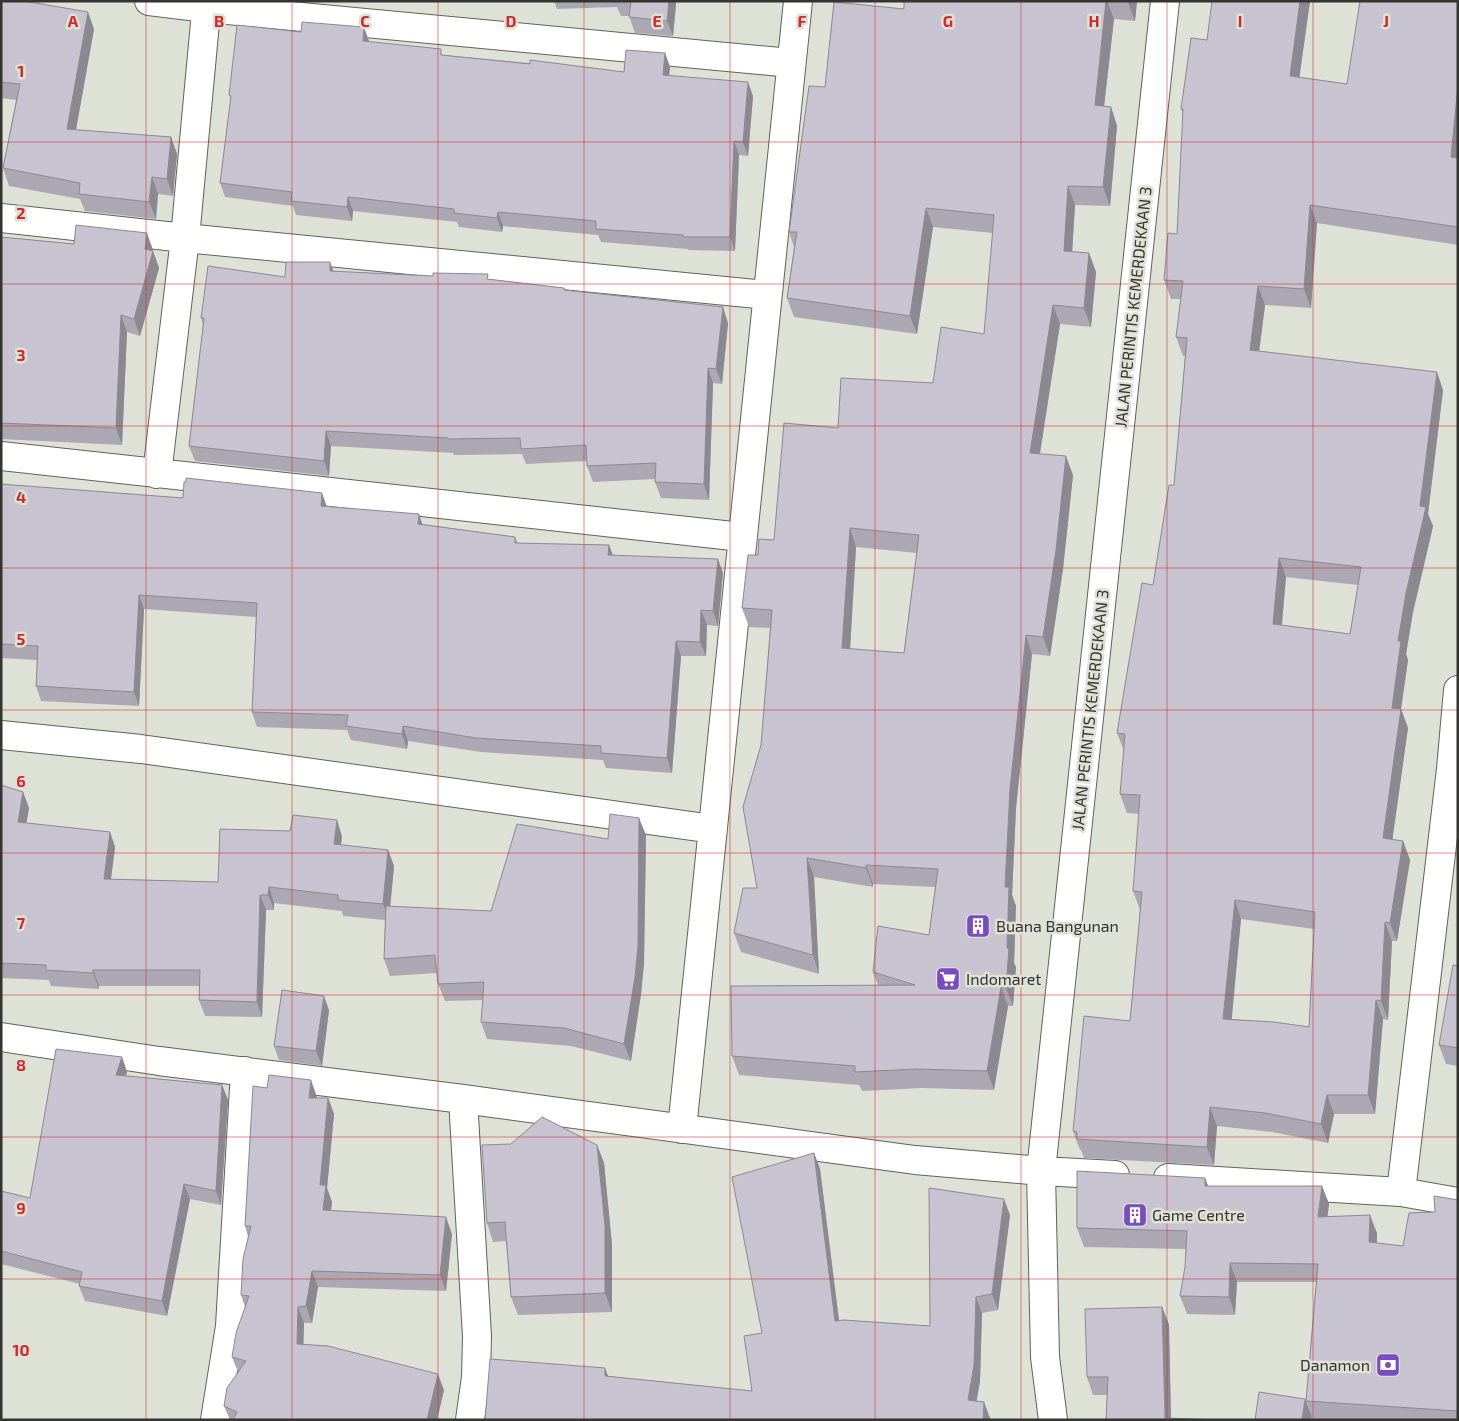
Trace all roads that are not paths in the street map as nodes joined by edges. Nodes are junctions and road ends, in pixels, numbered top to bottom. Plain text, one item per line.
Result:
1 (149, 1) edge
2 (798, 1) edge
3 (1166, 1) edge
4 (207, 5) edge
5 (791, 63) junction
6 (1, 218) edge
7 (186, 238) junction
8 (767, 295) junction
9 (1, 456) edge
10 (158, 474) junction
11 (742, 538) junction
12 (1458, 690) edge
13 (1, 735) edge
14 (1454, 769) edge
15 (713, 829) junction
16 (1, 1037) edge
17 (245, 1071) junction
18 (463, 1098) junction
19 (682, 1129) junction
20 (1041, 1171) junction
21 (1401, 1192) junction
22 (1458, 1202) edge
23 (215, 1420) edge
24 (470, 1420) edge
25 (1053, 1420) edge

1 - 4 street
2 - 5 street
3 - 20 street, JALAN PERINTIS KEMERDEKAAN 3
4 - 5 street
4 - 7 street
5 - 8 street
6 - 7 street
7 - 8 street
7 - 10 street
8 - 11 street
9 - 10 street
10 - 11 street
11 - 15 street
12 - 14 street
13 - 15 street
14 - 21 street
15 - 19 street
16 - 17 street
17 - 18 street
17 - 23 street
18 - 19 street
18 - 24 street
19 - 20 street
20 - 21 street
20 - 25 street, JALAN PERINTIS KEMERDEKAAN 3
21 - 22 street

